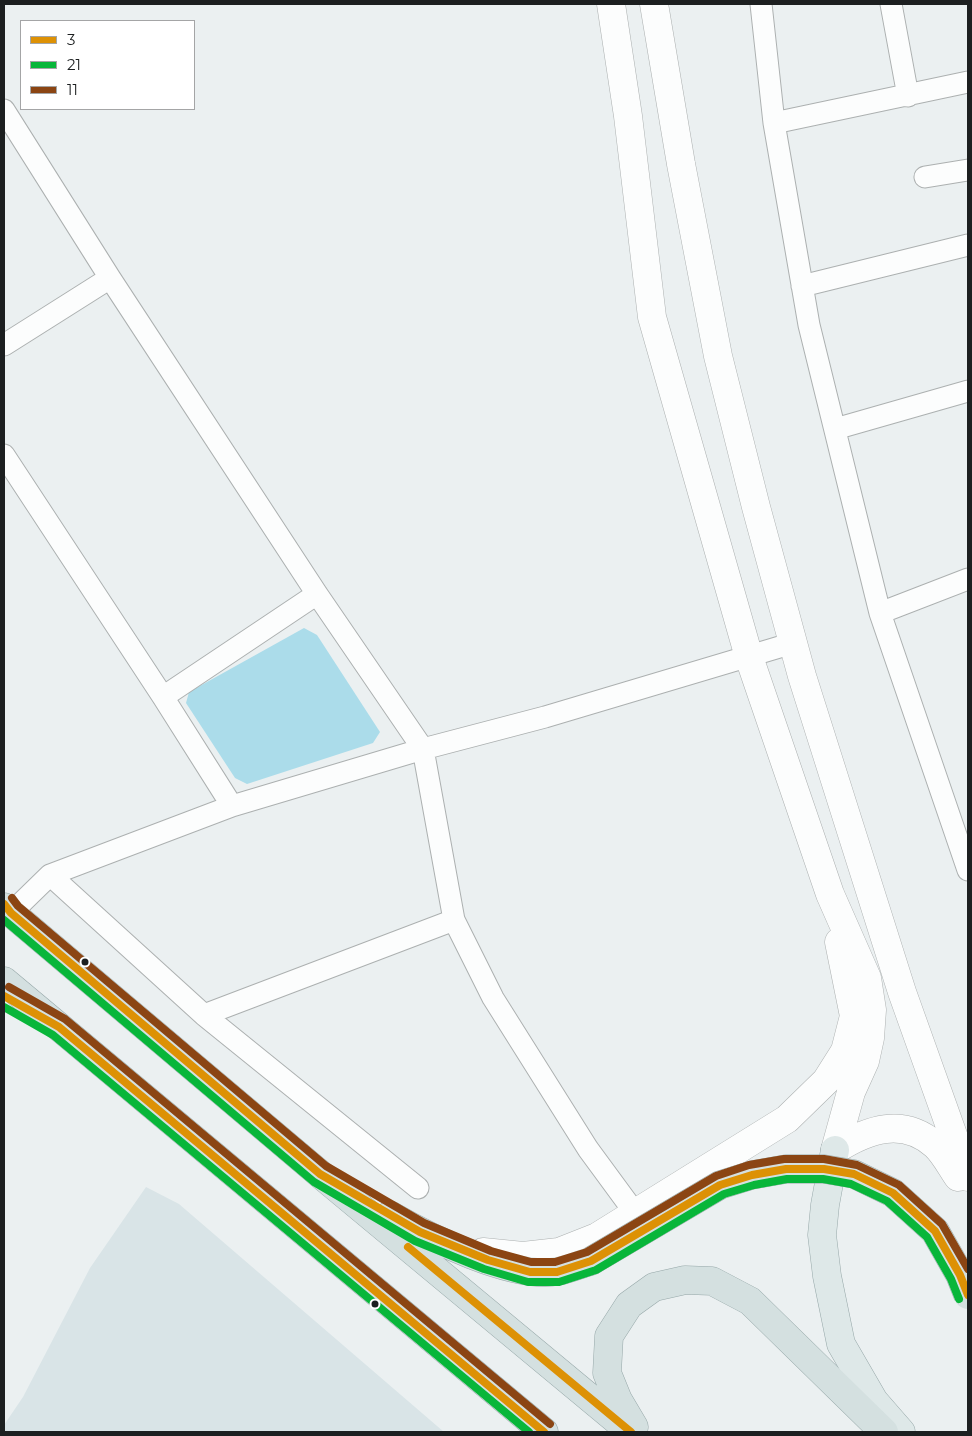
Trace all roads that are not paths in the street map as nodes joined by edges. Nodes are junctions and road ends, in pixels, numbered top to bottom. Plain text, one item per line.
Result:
1 (611, 4) edge
2 (654, 4) edge
3 (761, 4) edge
4 (891, 4) edge
5 (968, 82) edge
6 (908, 96) junction
7 (4, 110) edge
8 (774, 123) junction
9 (968, 170) edge
10 (925, 177) dead end
11 (968, 245) edge
12 (110, 278) junction
13 (802, 286) junction
14 (4, 345) edge
15 (968, 391) edge
16 (835, 429) junction
17 (4, 455) edge
18 (968, 579) edge
19 (317, 594) junction
20 (880, 613) junction
21 (793, 643) junction
22 (749, 657) junction
23 (163, 697) junction
24 (423, 749) junction
25 (232, 806) junction
26 (968, 870) edge
27 (50, 874) junction
28 (830, 894) junction
29 (6, 908) edge
30 (454, 920) junction
31 (4, 981) edge
32 (4, 996) edge
33 (204, 1015) junction
34 (59, 1027) junction
35 (835, 1150) junction
36 (320, 1174) junction
37 (968, 1177) edge
38 (418, 1188) dead end
39 (968, 1192) edge
40 (635, 1213) junction
41 (452, 1246) junction
42 (968, 1295) edge
43 (544, 1432) edge
44 (632, 1432) edge
45 (638, 1432) edge
46 (884, 1432) edge
47 (901, 1432) edge

1 - 22 street
2 - 21 street
3 - 8 street
4 - 6 street
5 - 6 street
6 - 8 street
7 - 12 street
8 - 13 street
9 - 10 street
11 - 13 street
12 - 14 street
12 - 19 street
13 - 16 street
15 - 16 street
16 - 20 street
17 - 23 street
18 - 20 street
19 - 23 street
19 - 24 street
20 - 26 street
21 - 22 street
21 - 37 street
22 - 24 street
22 - 28 street
23 - 25 street
24 - 25 street
24 - 30 street
25 - 27 street
27 - 29 street
27 - 33 street
28 - 35 street
28 - 40 street
29 - 36 highway
30 - 33 street
30 - 40 street
31 - 34 highway
32 - 34 highway
33 - 38 street
34 - 43 highway
35 - 39 street
35 - 47 main road
36 - 41 highway
36 - 44 highway
40 - 41 street
41 - 42 highway, bridge
45 - 46 highway

